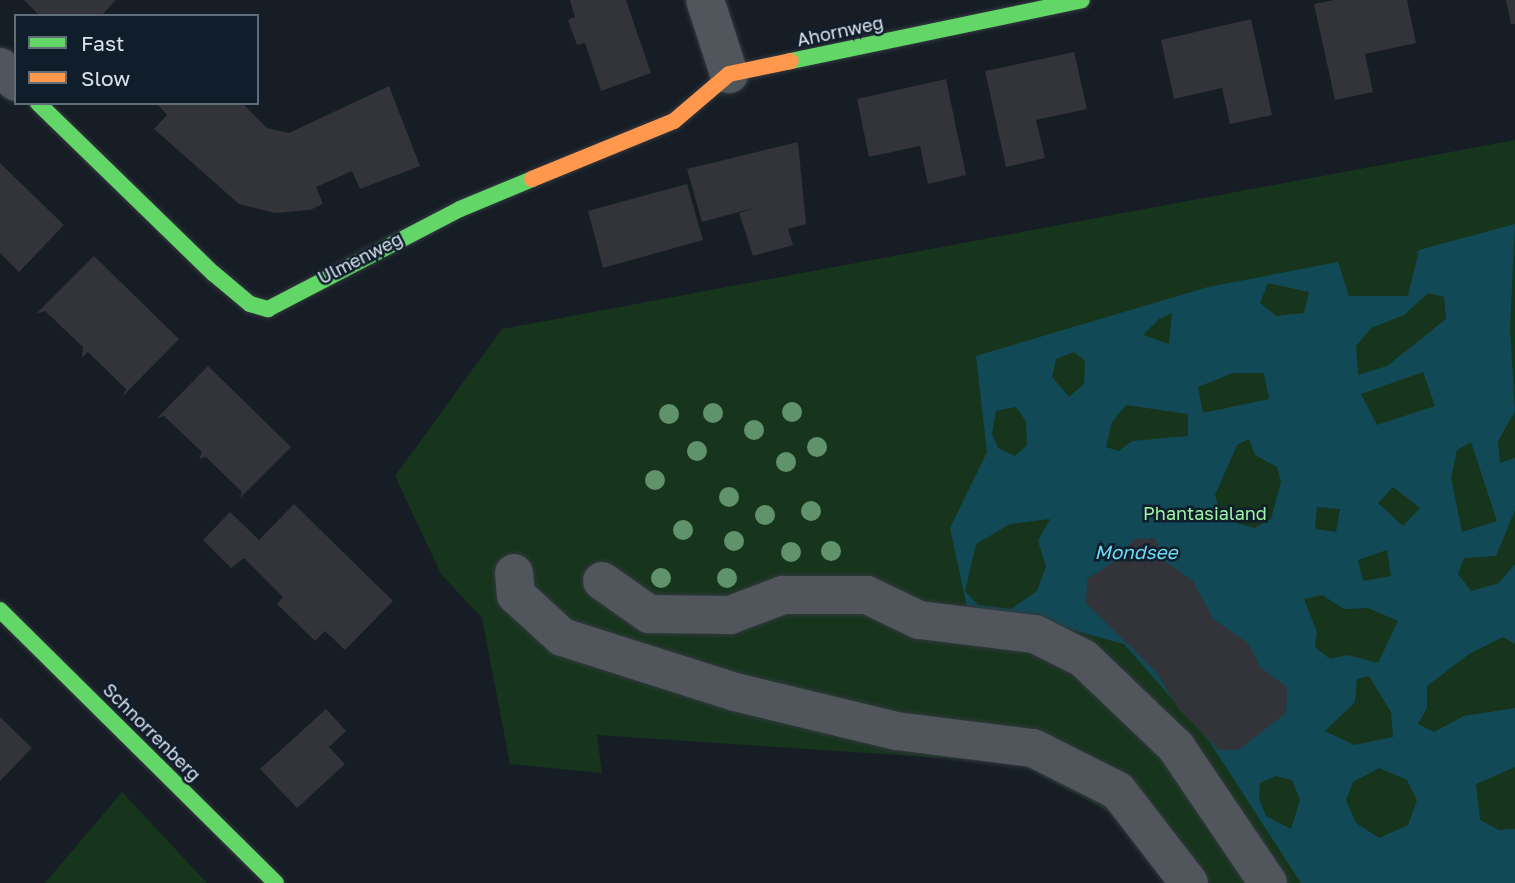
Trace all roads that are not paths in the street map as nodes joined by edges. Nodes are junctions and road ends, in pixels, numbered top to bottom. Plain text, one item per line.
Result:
1 (705, 0) edge
2 (1082, 0) edge
3 (0, 67) edge
4 (729, 74) junction
5 (14, 80) edge
6 (40, 105) edge
7 (514, 573) dead end
8 (602, 582) dead end
9 (0, 610) edge
10 (276, 883) edge
11 (1189, 883) edge
12 (1268, 883) edge

1 - 4 street
2 - 4 street, Ahornweg
3 - 5 street
4 - 6 street, Ulmenweg
7 - 11 street
8 - 12 street
9 - 10 street, Schnorrenberg

